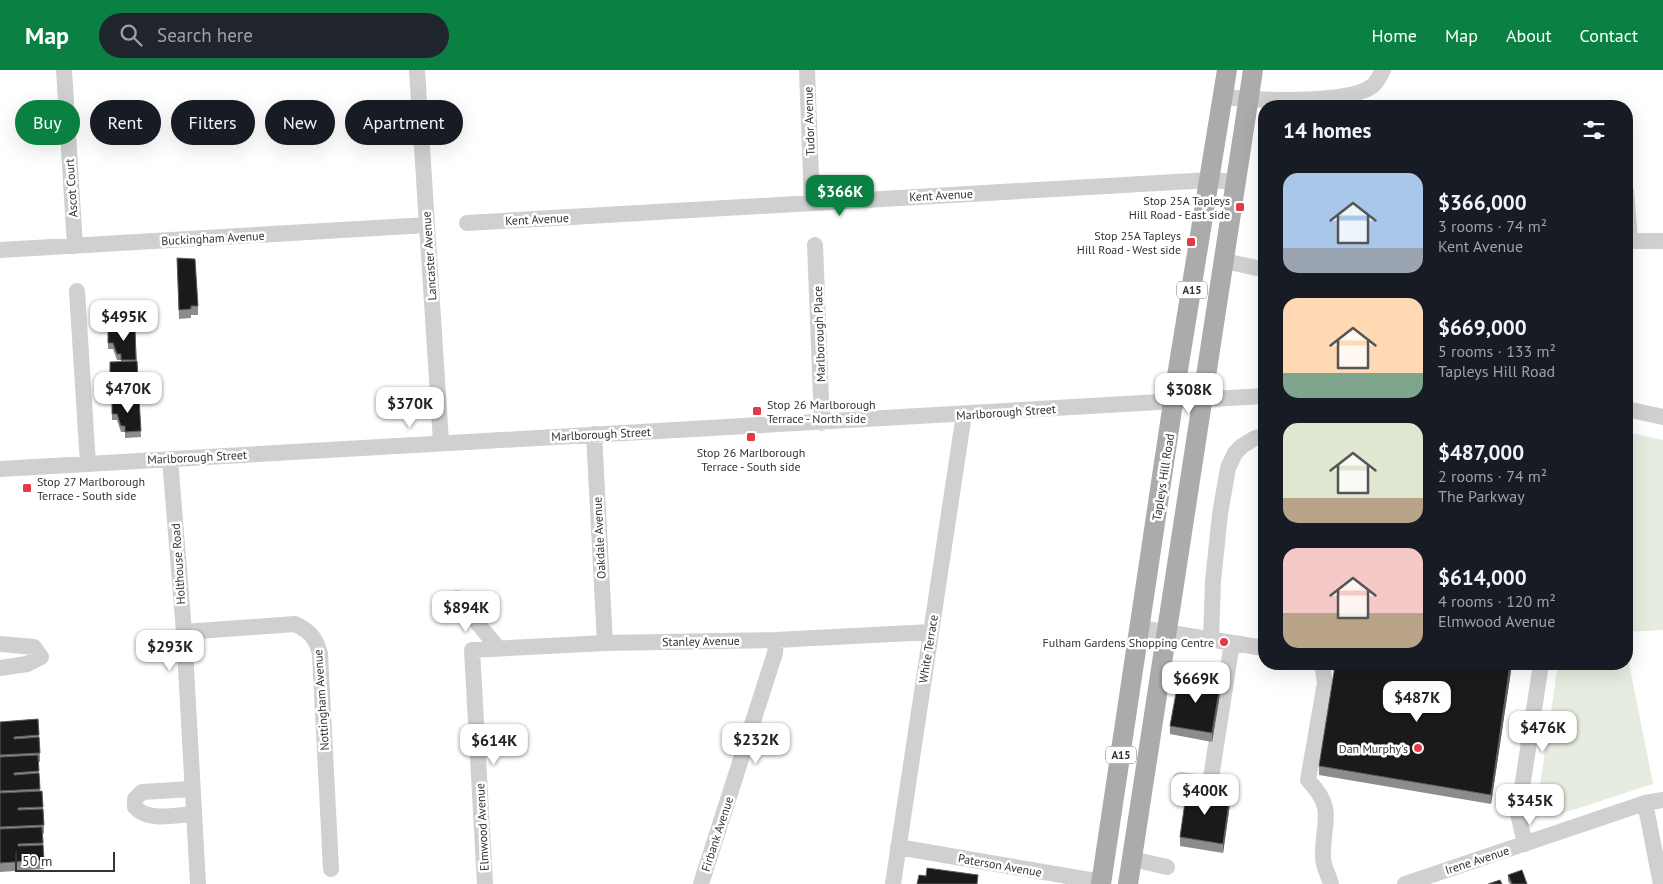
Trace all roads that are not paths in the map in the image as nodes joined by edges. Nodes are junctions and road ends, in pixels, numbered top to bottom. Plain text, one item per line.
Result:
1 (64, 70) edge
2 (417, 70) edge
3 (807, 70) edge
4 (1227, 70) edge
5 (1253, 70) edge
6 (1383, 70) edge
7 (1222, 97) junction
8 (1249, 100) junction
9 (1210, 180) junction
10 (1236, 182) junction
11 (812, 203) junction
12 (467, 223) dead end
13 (427, 225) junction
14 (1633, 240) edge
15 (1663, 241) edge
16 (815, 245) dead end
17 (75, 246) junction
18 (0, 250) edge
19 (1224, 261) junction
20 (1257, 268) dead end
21 (77, 290) dead end
22 (1258, 396) edge
23 (1203, 399) junction
24 (1173, 401) junction
25 (1633, 411) edge
26 (964, 414) junction
27 (1663, 417) edge
28 (822, 423) junction
29 (594, 434) junction
30 (1258, 437) edge
31 (441, 442) junction
32 (170, 459) junction
33 (88, 464) junction
34 (0, 469) edge
35 (457, 598) dead end
36 (1140, 628) junction
37 (184, 632) junction
38 (931, 632) junction
39 (1167, 632) junction
40 (1211, 639) junction
41 (776, 640) junction
42 (605, 643) junction
43 (1232, 643) junction
44 (0, 644) edge
45 (1258, 647) edge
46 (498, 648) junction
47 (472, 650) joint
48 (0, 668) edge
49 (1323, 670) edge
50 (1540, 670) edge
51 (1180, 780) dead end
52 (192, 789) junction
53 (1663, 800) edge
54 (1645, 804) junction
55 (194, 814) junction
56 (1524, 844) junction
57 (898, 847) junction
58 (1132, 859) junction
59 (1167, 866) dead end
60 (331, 869) dead end
61 (1102, 883) edge
62 (198, 884) edge
63 (485, 884) edge
64 (702, 884) edge
65 (893, 884) edge
66 (1128, 884) edge
67 (1331, 884) edge
68 (1405, 884) edge
69 (1660, 884) edge

1 - 17 street, Ascot Court
2 - 13 street, Lancaster Avenue
3 - 11 street, Tudor Avenue
4 - 7 main road, Tapleys Hill Road / A15
5 - 8 main road, A15
6 - 8 street
7 - 8 street
7 - 9 main road, Tapleys Hill Road / A15
8 - 10 main road, A15
9 - 10 street, Kent Avenue
9 - 11 street, Kent Avenue
9 - 24 main road, Tapleys Hill Road / A15
10 - 19 main road, A15
11 - 12 street, Kent Avenue
13 - 17 street, Buckingham Avenue
13 - 31 street, Lancaster Avenue
14 - 15 street
16 - 28 street, Marlborough Place
17 - 18 street, Buckingham Avenue
19 - 20 street
19 - 23 main road, A15
21 - 33 street
22 - 23 street, Marlborough Street
23 - 24 street, Marlborough Street
23 - 39 main road, A15
24 - 26 street, Marlborough Street
24 - 36 main road, Tapleys Hill Road / A15
25 - 27 street
26 - 28 street, Marlborough Street
26 - 38 street, White Terrace
28 - 29 street, Marlborough Street
29 - 31 street, Marlborough Street
29 - 42 street, Oakdale Avenue
30 - 40 street
31 - 32 street, Marlborough Street
32 - 33 street, Marlborough Street
32 - 37 street, Holthouse Road
33 - 34 street, Marlborough Street
35 - 46 street
36 - 39 street
36 - 61 main road, Tapleys Hill Road / A15
37 - 52 street, Holthouse Road
37 - 60 street, Nottingham Avenue
38 - 41 street, Stanley Avenue
38 - 57 street, White Terrace
39 - 40 street
39 - 58 main road, A15
40 - 43 street
41 - 42 street, Stanley Avenue
41 - 64 street, Firbank Avenue
42 - 46 street, Stanley Avenue
43 - 45 street
43 - 51 street
44 - 48 street
46 - 47 street, Stanley Avenue
47 - 63 street, Elmwood Avenue
49 - 67 street
50 - 56 street
52 - 55 street, Holthouse Road
52 - 55 street
53 - 54 street, Irene Avenue
54 - 56 street, Irene Avenue
54 - 69 street
55 - 62 street, Holthouse Road
56 - 68 street, Irene Avenue
57 - 61 street, Paterson Avenue
57 - 65 street, White Terrace
58 - 59 street
58 - 66 main road, A15

